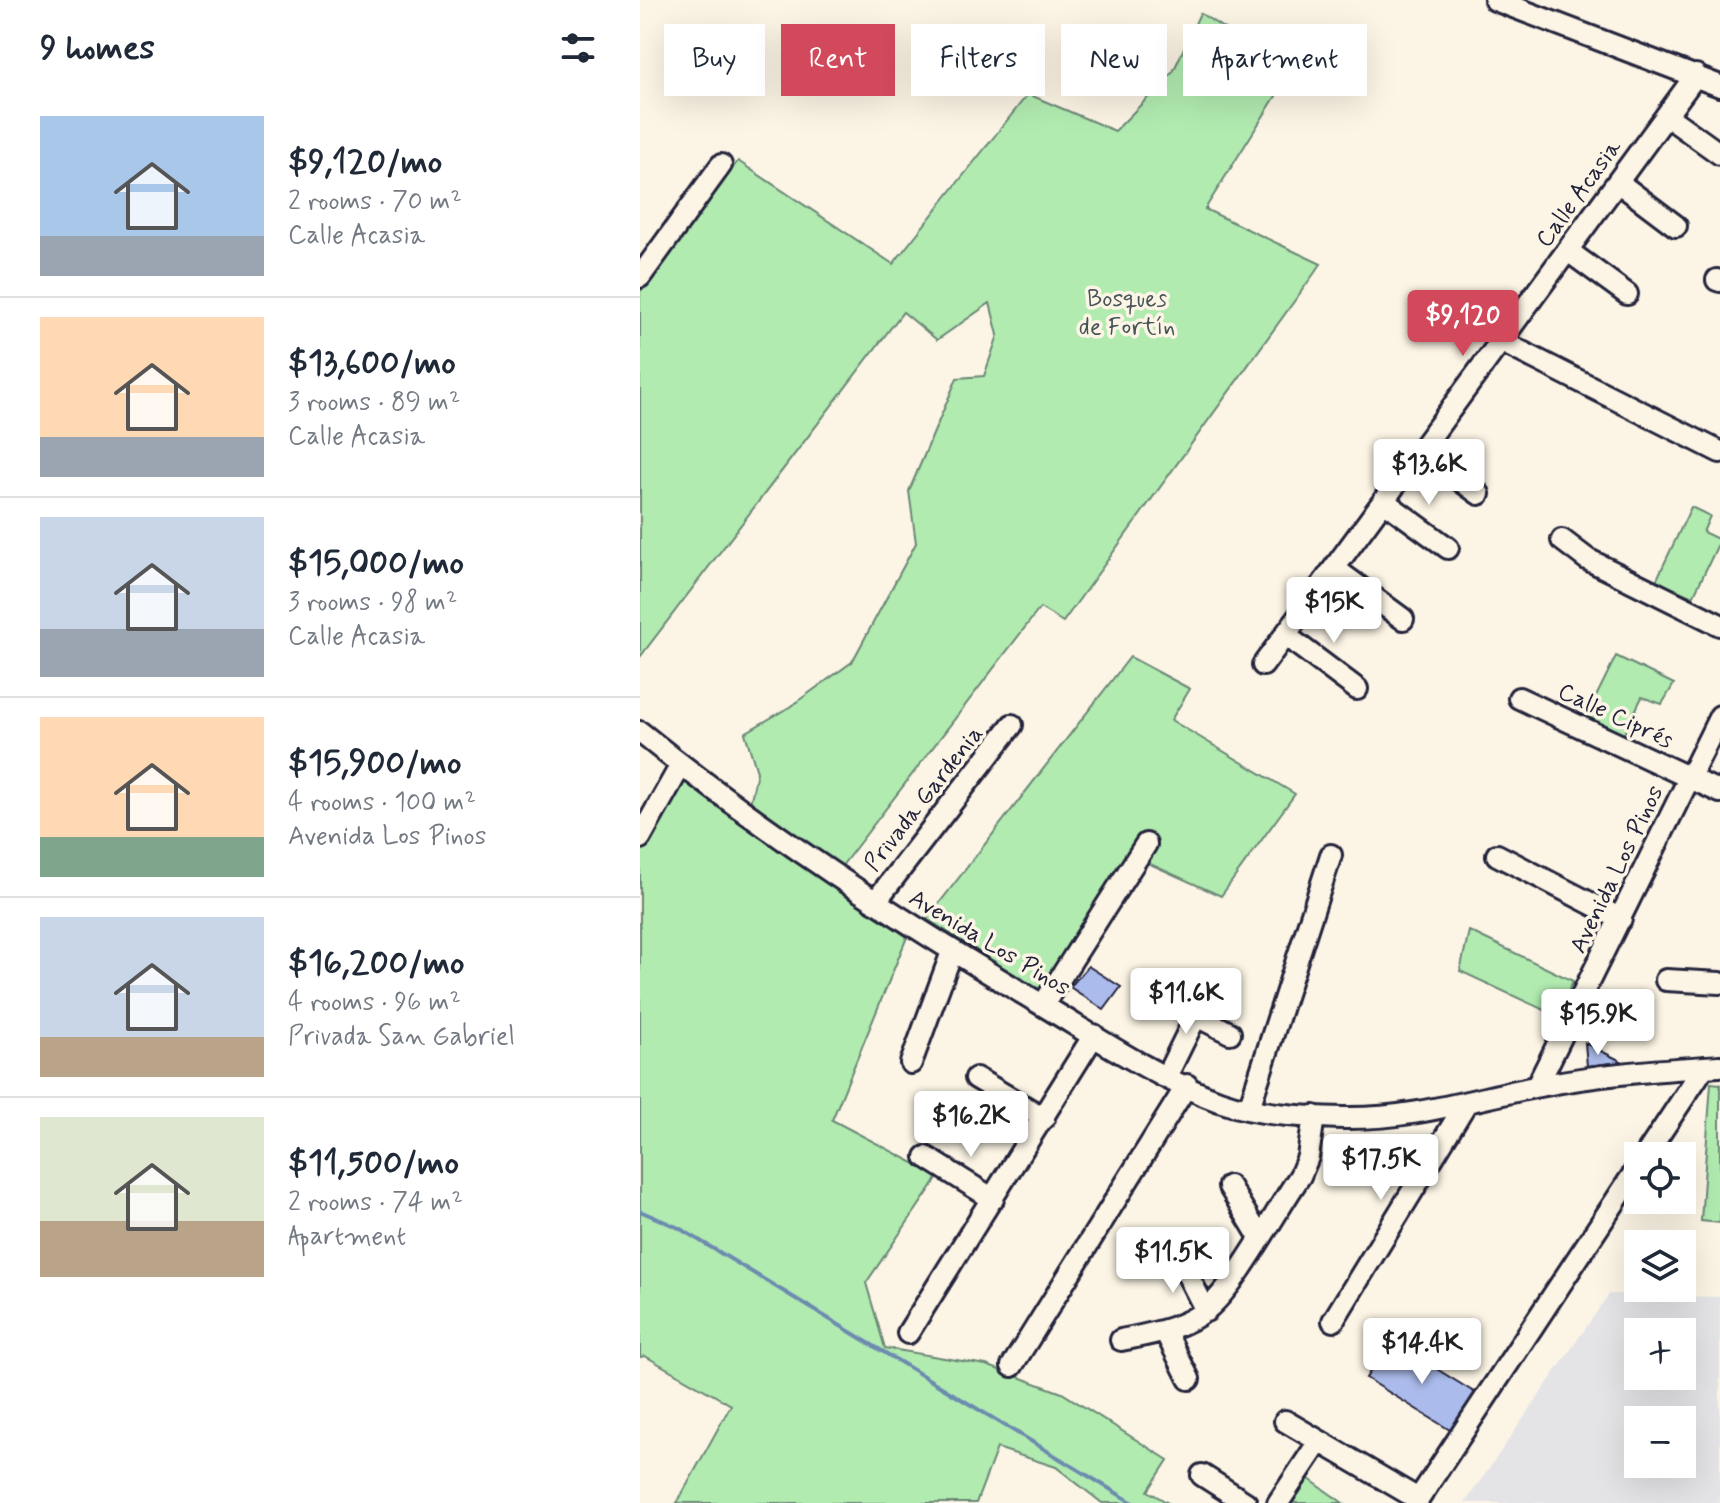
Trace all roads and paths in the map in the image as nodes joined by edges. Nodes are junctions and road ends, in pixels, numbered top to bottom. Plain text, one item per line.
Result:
1 (1495, 0) edge
2 (1696, 75) junction
3 (1720, 86) edge
4 (1667, 116) junction
5 (1720, 154) edge
6 (721, 165) dead end
7 (1619, 183) junction
8 (1676, 226) dead end
9 (1568, 251) junction
10 (640, 277) edge
11 (1627, 294) dead end
12 (1502, 342) junction
13 (1421, 452) junction
14 (1720, 452) edge
15 (1479, 494) dead end
16 (1385, 502) junction
17 (1562, 540) dead end
18 (1448, 548) dead end
19 (1335, 569) junction
20 (1403, 619) dead end
21 (1720, 625) edge
22 (1285, 635) junction
23 (1263, 665) dead end
24 (1357, 689) dead end
25 (1519, 698) dead end
26 (1720, 716) edge
27 (1012, 725) dead end
28 (640, 732) edge
29 (681, 765) junction
30 (1690, 780) junction
31 (1720, 792) edge
32 (640, 838) edge
33 (1146, 844) dead end
34 (1331, 855) dead end
35 (1497, 855) dead end
36 (875, 902) junction
37 (1621, 919) junction
38 (952, 952) junction
39 (1666, 980) dead end
40 (1720, 983) edge
41 (1163, 999) dead end
42 (1043, 1005) junction
43 (1196, 1016) junction
44 (1230, 1033) dead end
45 (1094, 1035) junction
46 (911, 1063) dead end
47 (1712, 1066) edge
48 (1167, 1075) junction
49 (976, 1078) dead end
50 (1187, 1085) junction
51 (1537, 1086) junction
52 (1465, 1105) junction
53 (1249, 1108) junction
54 (1314, 1116) junction
55 (1044, 1118) junction
56 (1655, 1142) edge
57 (926, 1157) dead end
58 (1229, 1186) dead end
59 (1624, 1188) edge
60 (993, 1199) junction
61 (1259, 1236) junction
62 (1180, 1260) dead end
63 (1206, 1311) junction
64 (1333, 1321) dead end
65 (1165, 1331) junction
66 (908, 1333) dead end
67 (1121, 1340) dead end
68 (1012, 1366) dead end
69 (1189, 1379) dead end
70 (1285, 1421) dead end
71 (1318, 1443) junction
72 (1202, 1475) dead end
73 (1417, 1501) edge
74 (1246, 1503) edge
75 (1278, 1503) edge

1 - 2 street
2 - 3 street
2 - 4 street, Calle Acasia
4 - 5 street
4 - 7 street, Calle Acasia
6 - 10 street
7 - 8 street
7 - 9 street, Calle Acasia
9 - 11 street
9 - 12 street, Calle Acasia
12 - 13 street, Calle Acasia
12 - 14 street
13 - 15 street
13 - 16 street, Calle Acasia
16 - 18 street
16 - 19 street, Calle Acasia
17 - 21 street
19 - 20 street
19 - 22 street, Calle Acasia
22 - 23 street, Calle Acasia
22 - 24 street
25 - 30 street, Calle Ciprés
26 - 30 street, Avenida Los Pinos
27 - 36 street, Privada Gardenia
28 - 29 street, Avenida Los Pinos
29 - 32 street
29 - 36 street, Avenida Los Pinos
30 - 31 street, Calle Ciprés
30 - 37 street, Avenida Los Pinos
33 - 42 street
34 - 53 street
35 - 37 street
36 - 38 street, Avenida Los Pinos
37 - 51 street, Avenida Los Pinos
38 - 42 street, Avenida Los Pinos
38 - 46 street
39 - 40 street
41 - 43 street
42 - 45 street, Avenida Los Pinos
43 - 44 street
43 - 48 street
45 - 48 street, Avenida Los Pinos
45 - 55 street
47 - 51 street, Avenida Los Pinos
47 - 56 street
48 - 50 street, Avenida Los Pinos
49 - 55 street
50 - 53 street, Avenida Los Pinos
50 - 68 street
51 - 52 street, Avenida Los Pinos
52 - 54 street, Avenida Los Pinos
52 - 64 street
53 - 54 street, Avenida Los Pinos
54 - 61 street
55 - 60 street
57 - 60 street
58 - 61 street
59 - 73 street
60 - 66 street
61 - 63 street
62 - 63 street
63 - 65 street
65 - 67 street
65 - 69 street
70 - 71 street
71 - 73 street
71 - 75 street
72 - 74 street

